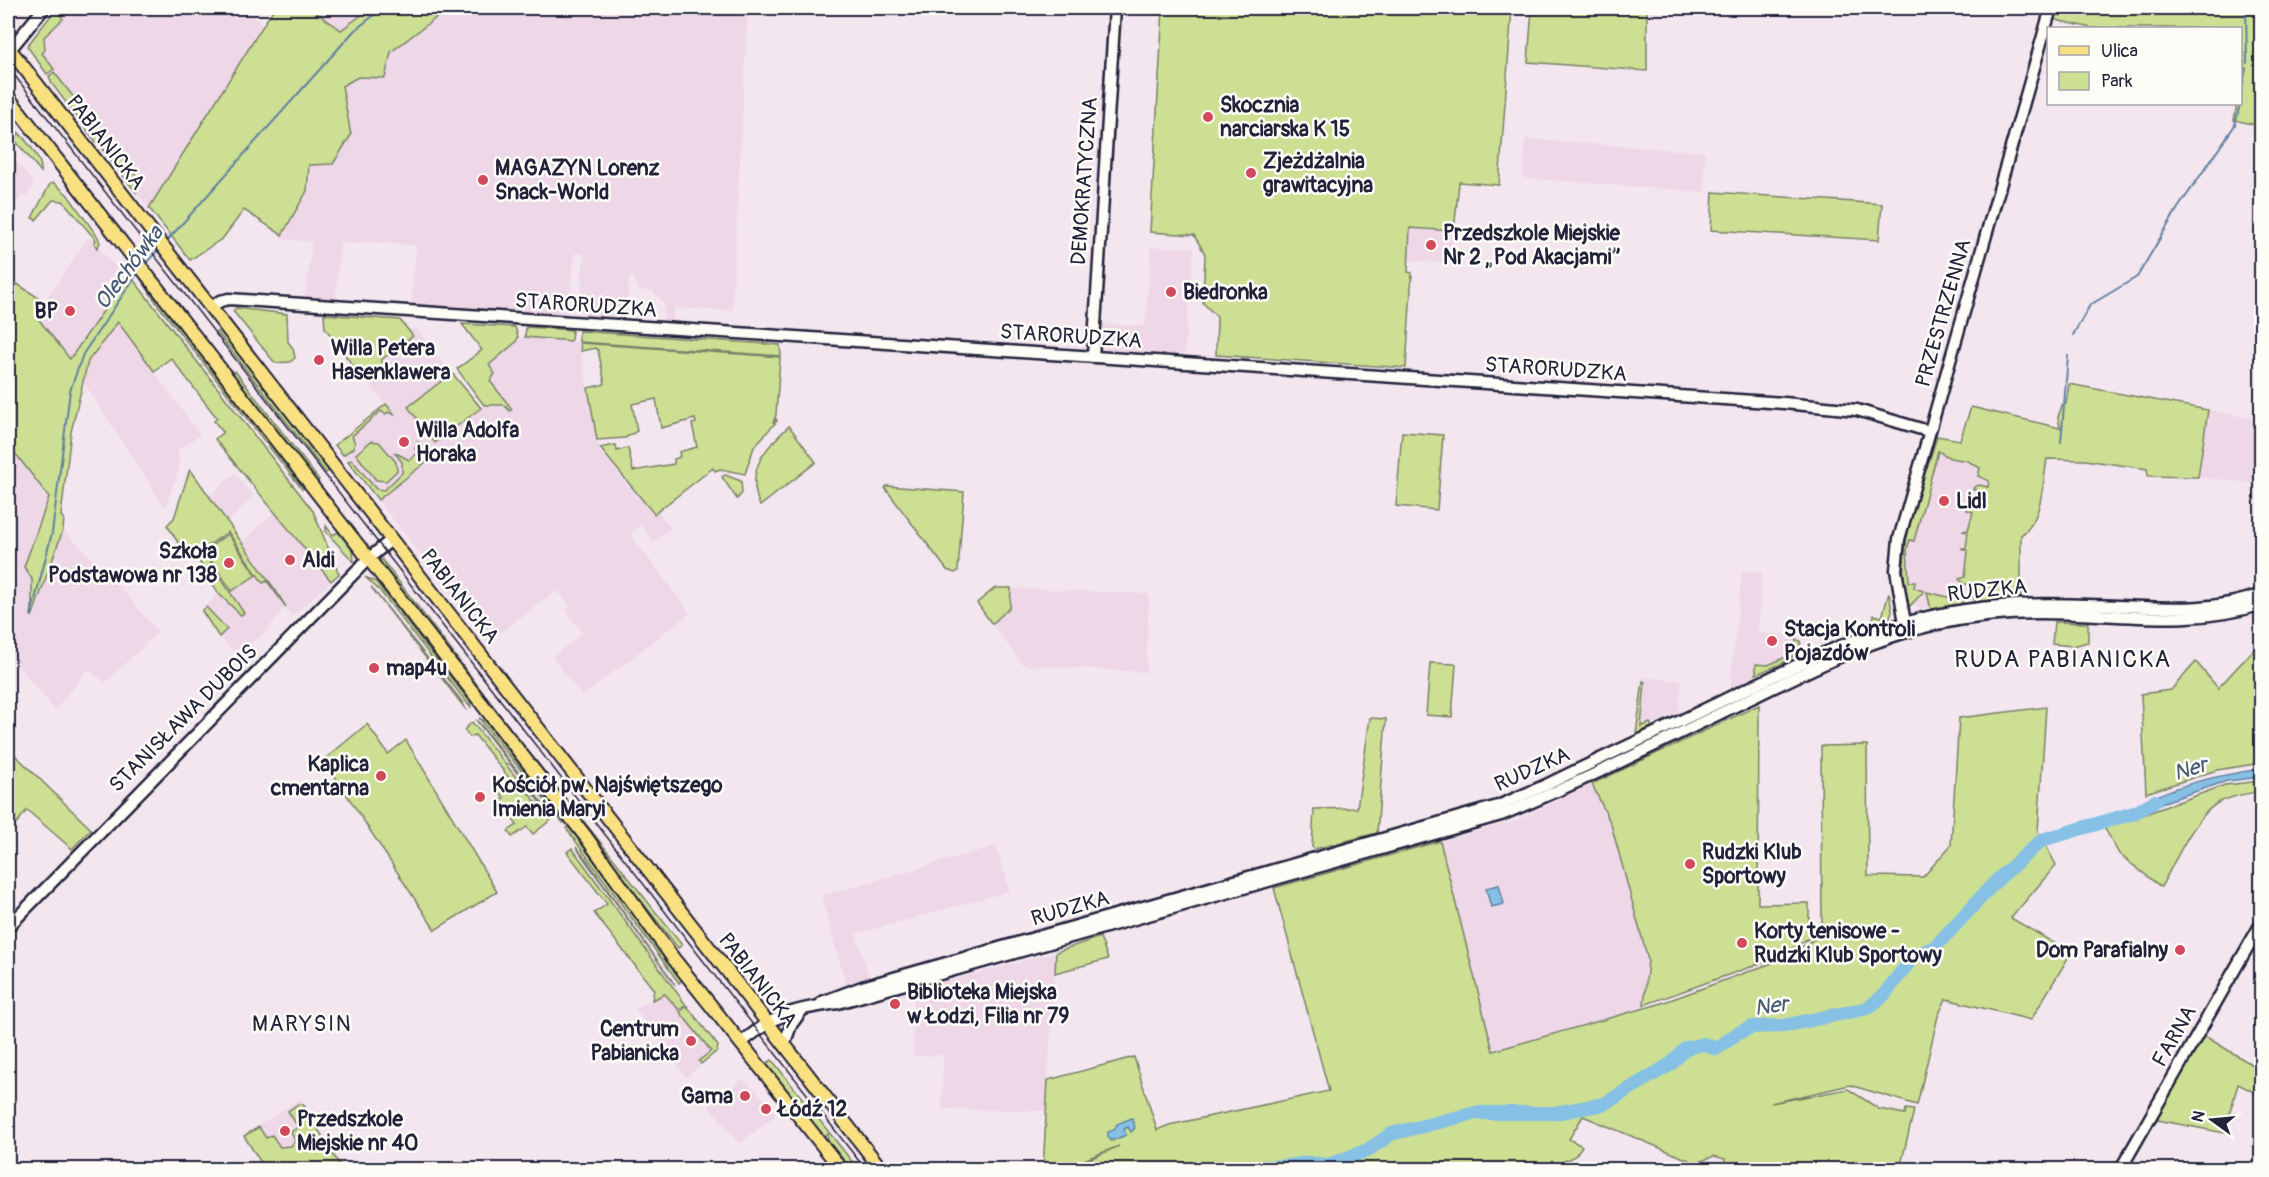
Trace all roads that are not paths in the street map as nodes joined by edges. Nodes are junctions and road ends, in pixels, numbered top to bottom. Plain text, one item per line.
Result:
1 (44, 8) edge
2 (1115, 8) edge
3 (2051, 8) edge
4 (8, 49) edge
5 (8, 97) edge
6 (211, 308) junction
7 (1093, 357) junction
8 (1928, 431) junction
9 (392, 540) junction
10 (368, 559) junction
11 (2262, 594) edge
12 (2262, 604) edge
13 (1906, 627) junction
14 (2262, 922) edge
15 (8, 927) edge
16 (808, 1008) junction
17 (767, 1022) junction
18 (741, 1043) junction
19 (784, 1045) junction
20 (842, 1170) edge
21 (882, 1170) edge
22 (2120, 1170) edge

1 - 4 street
2 - 7 street, DEMOKRATYCZNA
3 - 8 street, PRZESTRZENNA
4 - 6 main road, PABIANICKA
5 - 10 main road
6 - 7 street, STARORUDZKA
6 - 9 main road, PABIANICKA
7 - 8 street, STARORUDZKA
8 - 13 street, PRZESTRZENNA
9 - 10 street, STANISŁAWA DUBOIS
9 - 17 main road, PABIANICKA
10 - 15 street, STANISŁAWA DUBOIS
10 - 18 main road
11 - 13 street, RUDZKA
12 - 13 street, RUDZKA
13 - 16 street, RUDZKA
14 - 22 street, FARNA
16 - 17 street, RUDZKA
16 - 19 street
17 - 18 street, RUDZKA
17 - 19 main road, PABIANICKA
18 - 20 main road
19 - 21 main road, PABIANICKA

